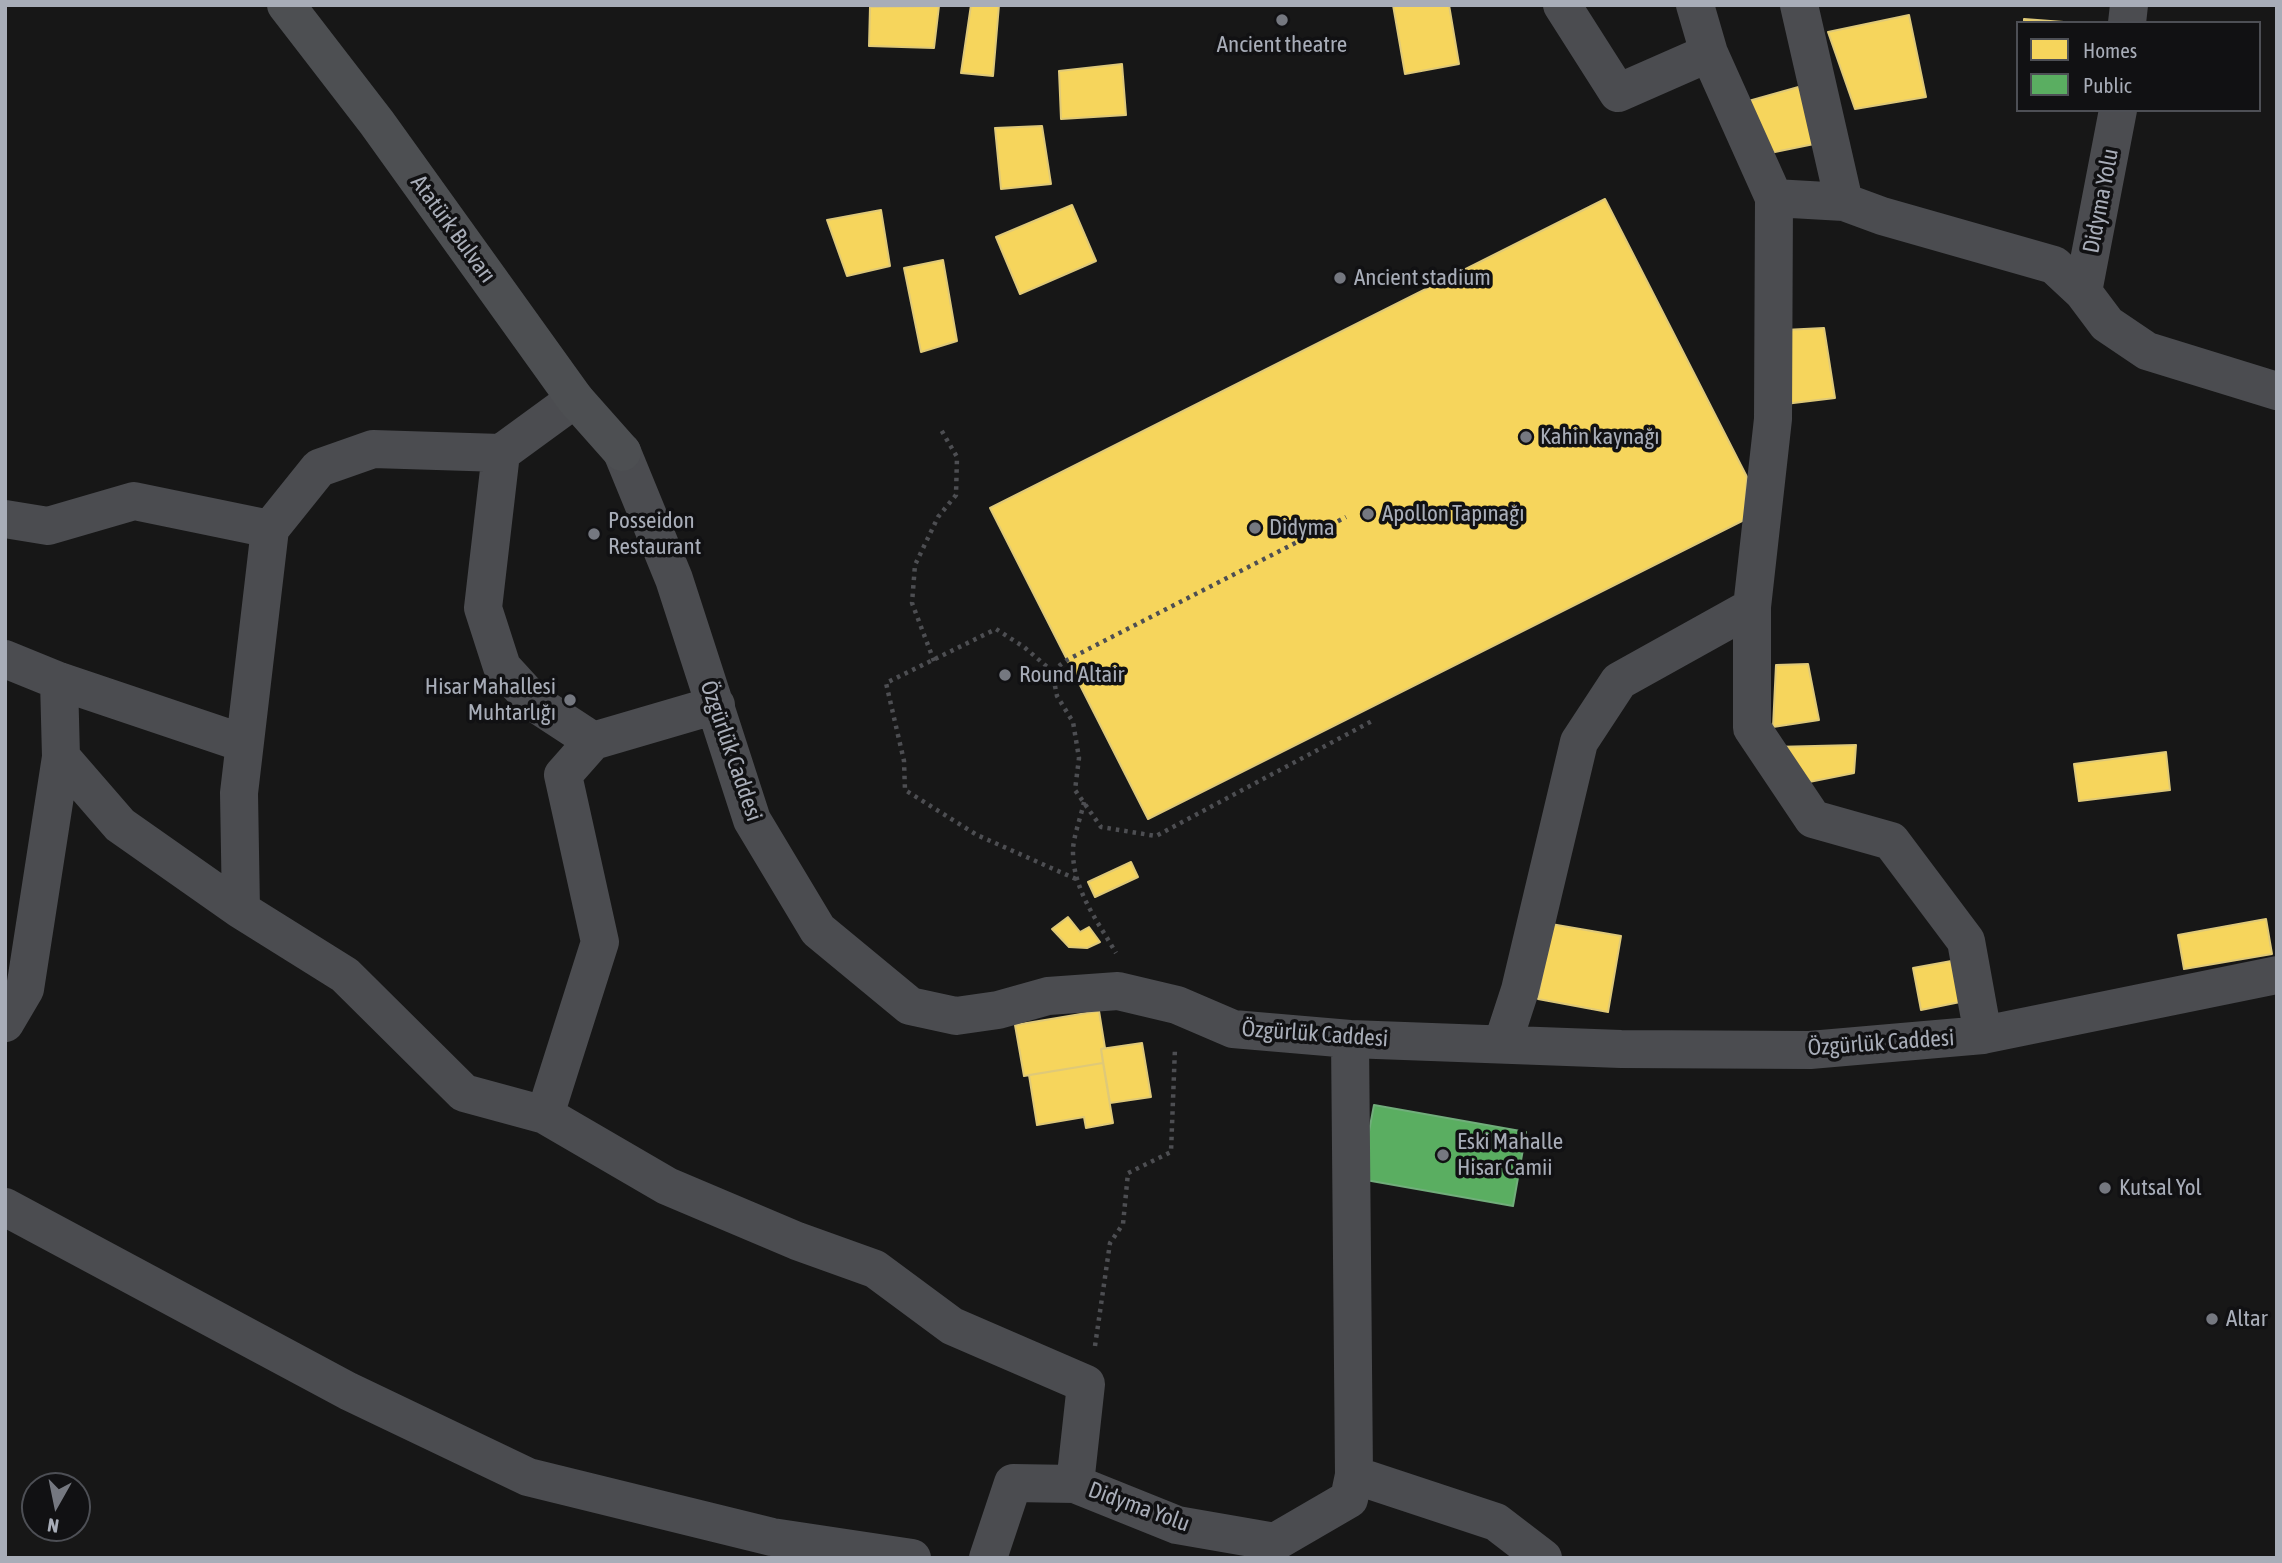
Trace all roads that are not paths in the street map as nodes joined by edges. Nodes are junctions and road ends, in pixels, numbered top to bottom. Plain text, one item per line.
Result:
1 (286, 5) edge
2 (1562, 5) edge
3 (1695, 5) edge
4 (1799, 5) edge
5 (1709, 53) junction
6 (2118, 112) edge
7 (1774, 198) junction
8 (1844, 202) junction
9 (2083, 292) junction
10 (2277, 391) edge
11 (575, 399) junction
12 (622, 452) joint
13 (501, 453) junction
14 (5, 519) edge
15 (270, 529) junction
16 (1752, 607) junction
17 (5, 659) edge
18 (59, 681) junction
19 (716, 705) junction
20 (593, 741) junction
21 (243, 743) junction
22 (61, 757) junction
23 (241, 910) junction
24 (2277, 975) edge
25 (5, 1023) edge
26 (1983, 1035) junction
27 (1350, 1039) junction
28 (1503, 1042) junction
29 (545, 1115) junction
30 (5, 1207) edge
31 (1354, 1475) junction
32 (1076, 1484) junction
33 (912, 1558) edge
34 (988, 1558) edge
35 (1543, 1558) edge

1 - 11 main road, Atatürk Bulvarı
2 - 5 street
3 - 5 street
4 - 8 street
5 - 7 street
6 - 9 street, Didyma Yolu
7 - 8 street
7 - 16 street
8 - 9 street
9 - 10 street
11 - 12 main road, Atatürk Bulvarı
11 - 13 street
12 - 19 street, Özgürlük Caddesi
13 - 15 street
13 - 20 street
14 - 15 street
15 - 21 street
16 - 26 street
16 - 28 street
17 - 18 street
18 - 21 street
18 - 22 street
19 - 20 street
19 - 27 street, Özgürlük Caddesi
20 - 29 street
21 - 23 street
22 - 23 street
22 - 25 street
23 - 29 street
24 - 26 street, Özgürlük Caddesi
26 - 28 street, Özgürlük Caddesi
27 - 28 street, Özgürlük Caddesi
27 - 31 street, Didyma Yolu
29 - 32 street
30 - 33 street
31 - 32 street, Didyma Yolu
31 - 35 street
32 - 34 street, Didyma Yolu

